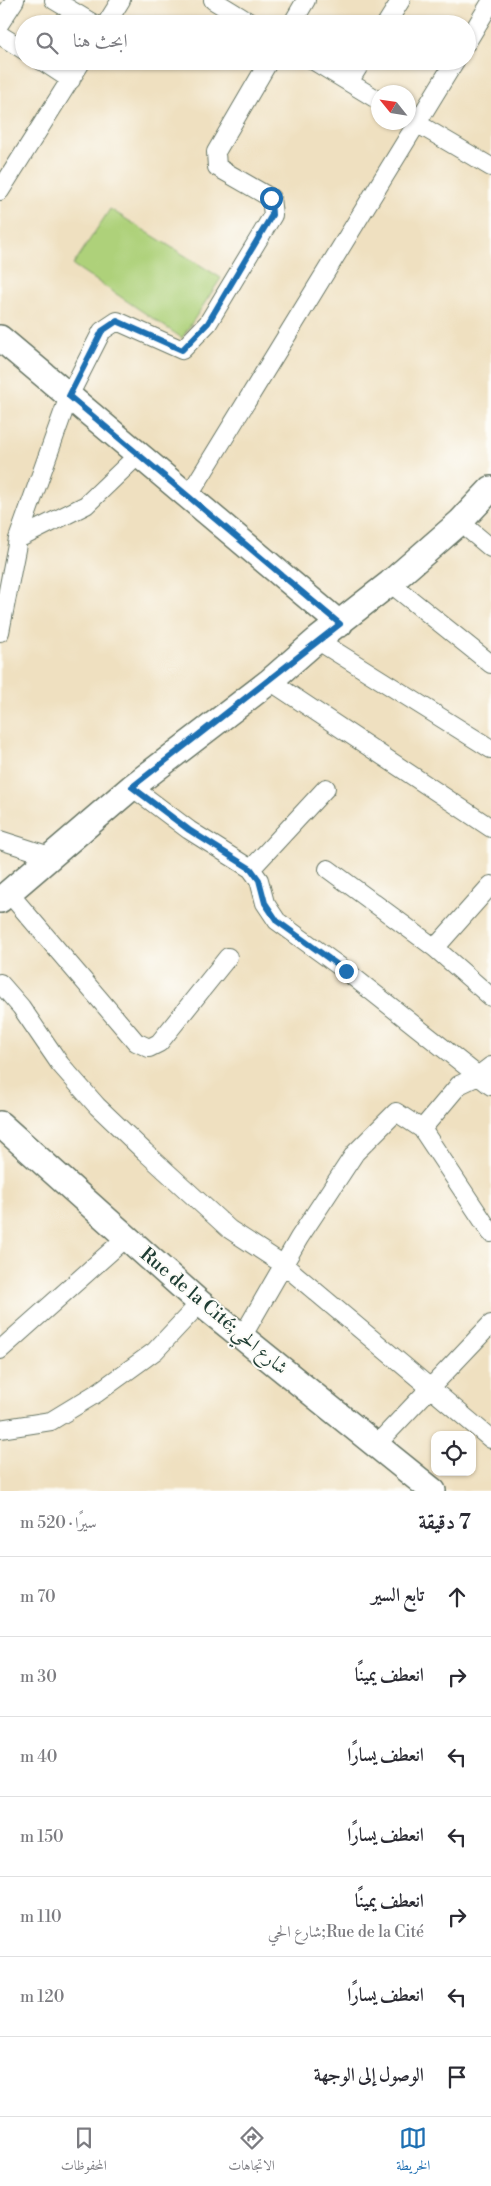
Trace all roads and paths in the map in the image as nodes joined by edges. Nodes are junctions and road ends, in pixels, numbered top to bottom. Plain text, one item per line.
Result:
1 (15, 0) edge
2 (54, 0) edge
3 (121, 0) edge
4 (213, 0) edge
5 (306, 0) edge
6 (401, 0) edge
7 (491, 2) edge
8 (79, 15) edge
9 (112, 15) edge
10 (237, 15) edge
11 (297, 15) edge
12 (392, 15) edge
13 (0, 23) edge
14 (476, 27) edge
15 (0, 35) edge
16 (15, 44) edge
17 (56, 70) edge
18 (77, 70) edge
19 (264, 70) edge
20 (329, 70) edge
21 (356, 70) edge
22 (449, 70) edge
23 (71, 80) junction
24 (349, 82) junction
25 (371, 96) edge
26 (416, 117) edge
27 (416, 123) edge
28 (408, 130) edge
29 (490, 163) edge
30 (0, 191) edge
31 (0, 338) edge
32 (69, 396) junction
33 (138, 455) junction
34 (491, 489) edge
35 (188, 497) junction
36 (460, 522) junction
37 (18, 539) junction
38 (491, 548) edge
39 (390, 583) junction
40 (1, 623) edge
41 (340, 624) junction
42 (317, 640) junction
43 (491, 664) edge
44 (270, 681) junction
45 (491, 749) edge
46 (132, 787) junction
47 (326, 788) dead end
48 (491, 828) edge
49 (0, 840) edge
50 (50, 856) junction
51 (251, 869) junction
52 (328, 869) dead end
53 (491, 885) edge
54 (4, 896) edge
55 (435, 948) junction
56 (228, 957) dead end
57 (0, 983) edge
58 (491, 997) edge
59 (487, 1076) edge
60 (0, 1124) edge
61 (422, 1129) junction
62 (491, 1233) edge
63 (127, 1237) junction
64 (284, 1264) junction
65 (200, 1303) junction
66 (491, 1324) edge
67 (242, 1336) junction
68 (0, 1350) edge
69 (430, 1388) junction
70 (0, 1429) edge
71 (491, 1439) edge
72 (376, 1445) junction
73 (426, 1489) edge

1 - 13 street
2 - 8 street
3 - 9 street
4 - 10 street
5 - 11 street
6 - 12 street
7 - 14 street
15 - 16 street
17 - 23 street
18 - 23 street
19 - 32 street
20 - 24 street
21 - 24 street
22 - 26 street
23 - 30 street
24 - 25 street
27 - 29 street
28 - 35 street
31 - 32 street
32 - 33 street
32 - 37 street
33 - 35 street
33 - 37 street
34 - 36 street
35 - 41 street
36 - 38 street
36 - 39 street
37 - 40 street
39 - 41 street
39 - 43 street
41 - 42 street
42 - 44 street
42 - 45 street
44 - 46 street
44 - 48 street
46 - 50 street
46 - 51 street
47 - 51 street
49 - 50 street
50 - 54 street
51 - 59 street
52 - 55 street
53 - 55 street
54 - 56 street
55 - 58 street
57 - 64 street
59 - 61 street
60 - 63 street, Rue de la Cité;شارع الحي
61 - 62 street
61 - 64 street
63 - 65 street, Rue de la Cité;شارع الحي
63 - 68 street
64 - 67 street
64 - 69 street
65 - 67 street, Rue de la Cité;شارع الحي
65 - 70 street
66 - 69 street
67 - 72 street, Rue de la Cité;شارع الحي
69 - 71 street
69 - 72 street
72 - 73 street, Rue de la Cité;شارع الحي

